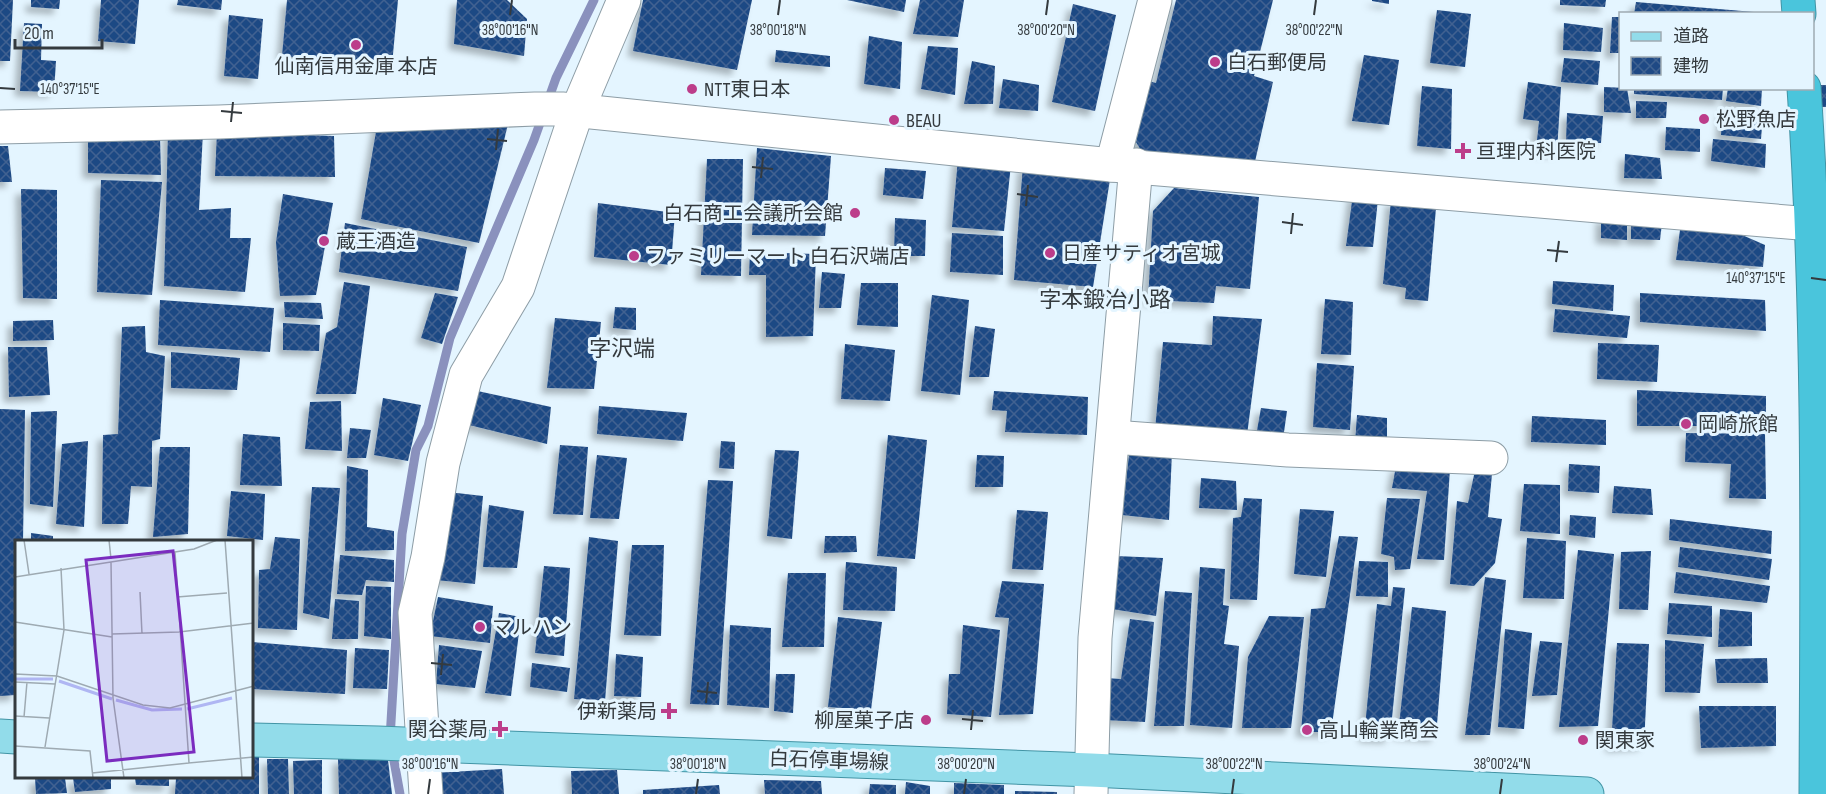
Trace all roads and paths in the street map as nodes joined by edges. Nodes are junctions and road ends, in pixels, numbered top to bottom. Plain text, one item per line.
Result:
1 (624, 0) edge
2 (1155, 0) edge
3 (1804, 90) edge
4 (558, 110) junction
5 (0, 127) edge
6 (1124, 165) junction
7 (1819, 224) edge
8 (1113, 437) junction
9 (1491, 458) dead end
10 (254, 740) edge
11 (418, 744) junction
12 (1091, 782) edge
13 (1409, 790) edge
14 (426, 794) edge
15 (1587, 794) edge
16 (1816, 794) edge

1 - 4 street
2 - 6 street
3 - 7 highway
4 - 5 street
4 - 6 street
4 - 11 street
6 - 7 street
6 - 8 street
7 - 16 highway
8 - 9 street
8 - 12 street
10 - 11 main road, 白石停車場線
11 - 12 main road, 白石停車場線
11 - 14 street
12 - 13 main road, 白石停車場線
13 - 15 main road, 白石停車場線

